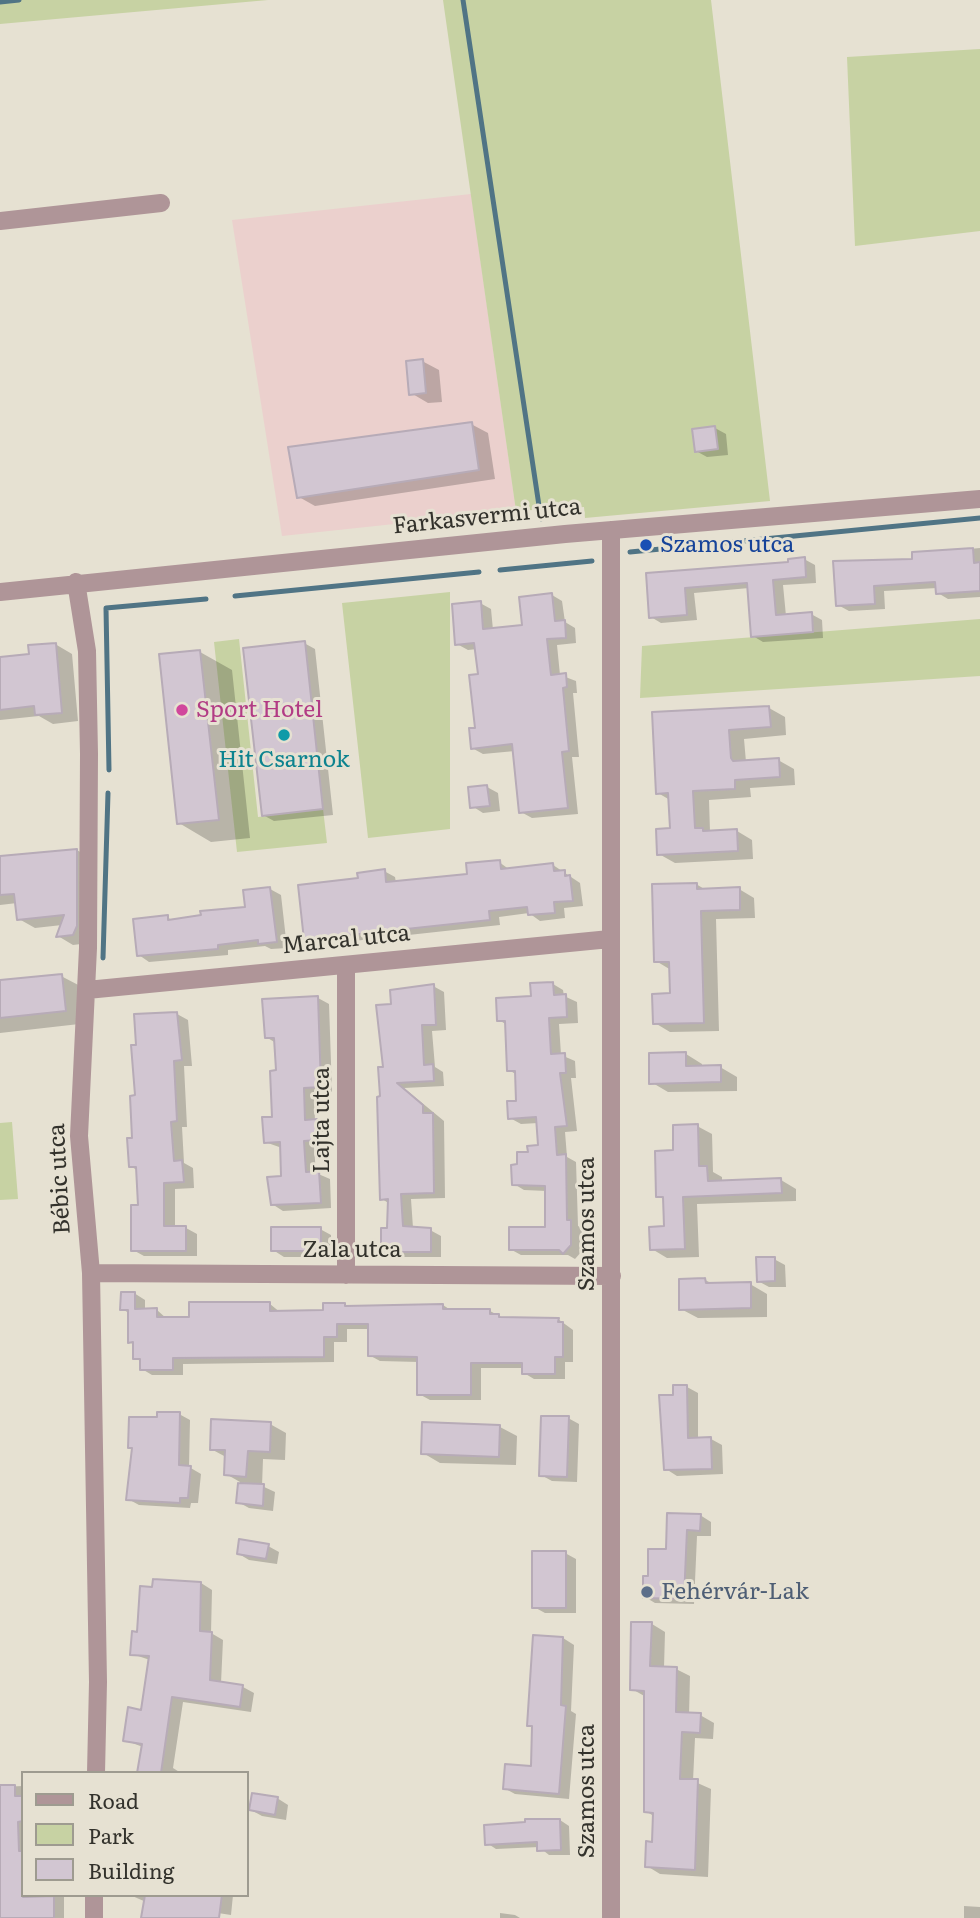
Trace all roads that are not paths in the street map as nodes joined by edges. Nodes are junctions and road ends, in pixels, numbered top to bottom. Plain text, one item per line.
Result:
1 (161, 203) dead end
2 (0, 221) edge
3 (980, 499) edge
4 (611, 530) junction
5 (76, 583) junction
6 (0, 592) edge
7 (610, 939) junction
8 (346, 965) junction
9 (87, 990) junction
10 (92, 1273) junction
11 (346, 1275) junction
12 (612, 1276) junction
13 (96, 1771) edge
14 (94, 1897) edge
15 (94, 1918) edge
16 (611, 1918) edge

1 - 2 street
3 - 4 street, Farkasvermi utca
4 - 5 street, Farkasvermi utca
4 - 7 street, Szamos utca
5 - 6 street, Farkasvermi utca
5 - 9 street, Bébic utca
7 - 8 street, Marcal utca
7 - 12 street, Szamos utca
8 - 9 street, Marcal utca
8 - 11 street, Lajta utca
9 - 10 street, Bébic utca
10 - 11 street, Zala utca
10 - 13 street, Bébic utca
11 - 12 street, Zala utca
12 - 16 street, Szamos utca
14 - 15 street

